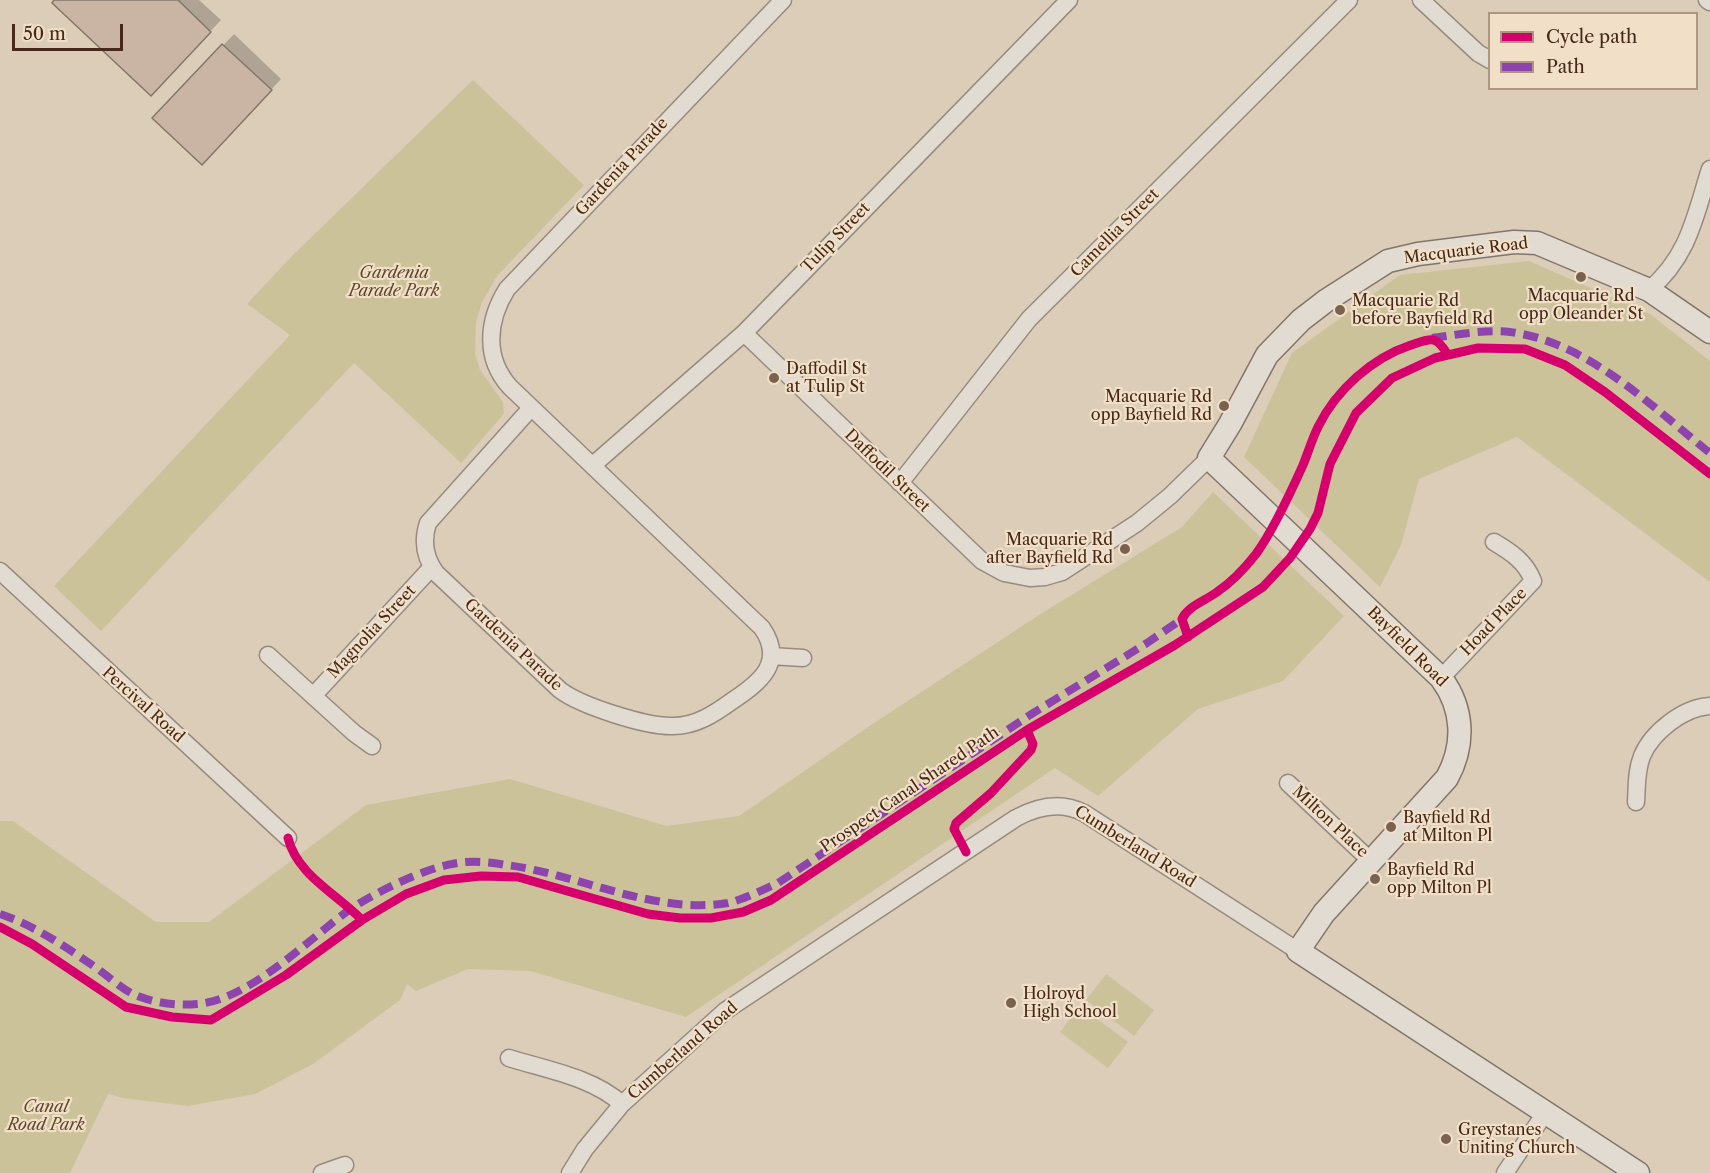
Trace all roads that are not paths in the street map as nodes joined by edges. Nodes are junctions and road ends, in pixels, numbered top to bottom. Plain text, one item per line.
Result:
1 (783, 0) edge
2 (1069, 0) edge
3 (1349, 0) edge
4 (1421, 0) edge
5 (1488, 59) edge
6 (1710, 169) edge
7 (1649, 290) junction
8 (1710, 332) edge
9 (744, 333) junction
10 (531, 408) junction
11 (1209, 458) junction
12 (593, 465) junction
13 (900, 483) junction
14 (1494, 542) dead end
15 (432, 567) junction
16 (0, 571) edge
17 (1045, 577) joint
18 (268, 655) dead end
19 (771, 656) junction
20 (803, 658) dead end
21 (1441, 678) junction
22 (313, 696) junction
23 (1710, 706) edge
24 (372, 746) dead end
25 (1288, 783) dead end
26 (1636, 802) dead end
27 (288, 838) dead end
28 (1372, 862) junction
29 (1298, 951) junction
30 (509, 1058) dead end
31 (622, 1104) junction
32 (1545, 1113) junction
33 (345, 1165) dead end
34 (322, 1173) edge
35 (570, 1173) edge
36 (1505, 1173) edge
37 (1638, 1173) edge

1 - 10 street, Gardenia Parade
2 - 9 street, Tulip Street
3 - 13 street, Camellia Street
4 - 5 street
6 - 7 street
7 - 8 street, Macquarie Road
7 - 11 street, Macquarie Road
9 - 12 street, Tulip Street
9 - 13 street, Daffodil Street
10 - 12 street, Gardenia Parade
10 - 15 street, Gardenia Parade
11 - 17 street, Macquarie Road
11 - 21 street, Bayfield Road
12 - 19 street, Gardenia Parade
13 - 17 street, Daffodil Street
14 - 21 street, Hoad Place
15 - 19 street, Gardenia Parade
15 - 22 street, Magnolia Street
16 - 27 street, Percival Road
18 - 22 street
19 - 20 street
21 - 28 street, Bayfield Road
22 - 24 street
23 - 26 street
25 - 28 street, Milton Place
28 - 29 street, Bayfield Road
29 - 31 street, Cumberland Road
29 - 32 street, Cumberland Road
30 - 31 street
31 - 35 street, Cumberland Road
32 - 36 street
32 - 37 street, Cumberland Road
33 - 34 street

